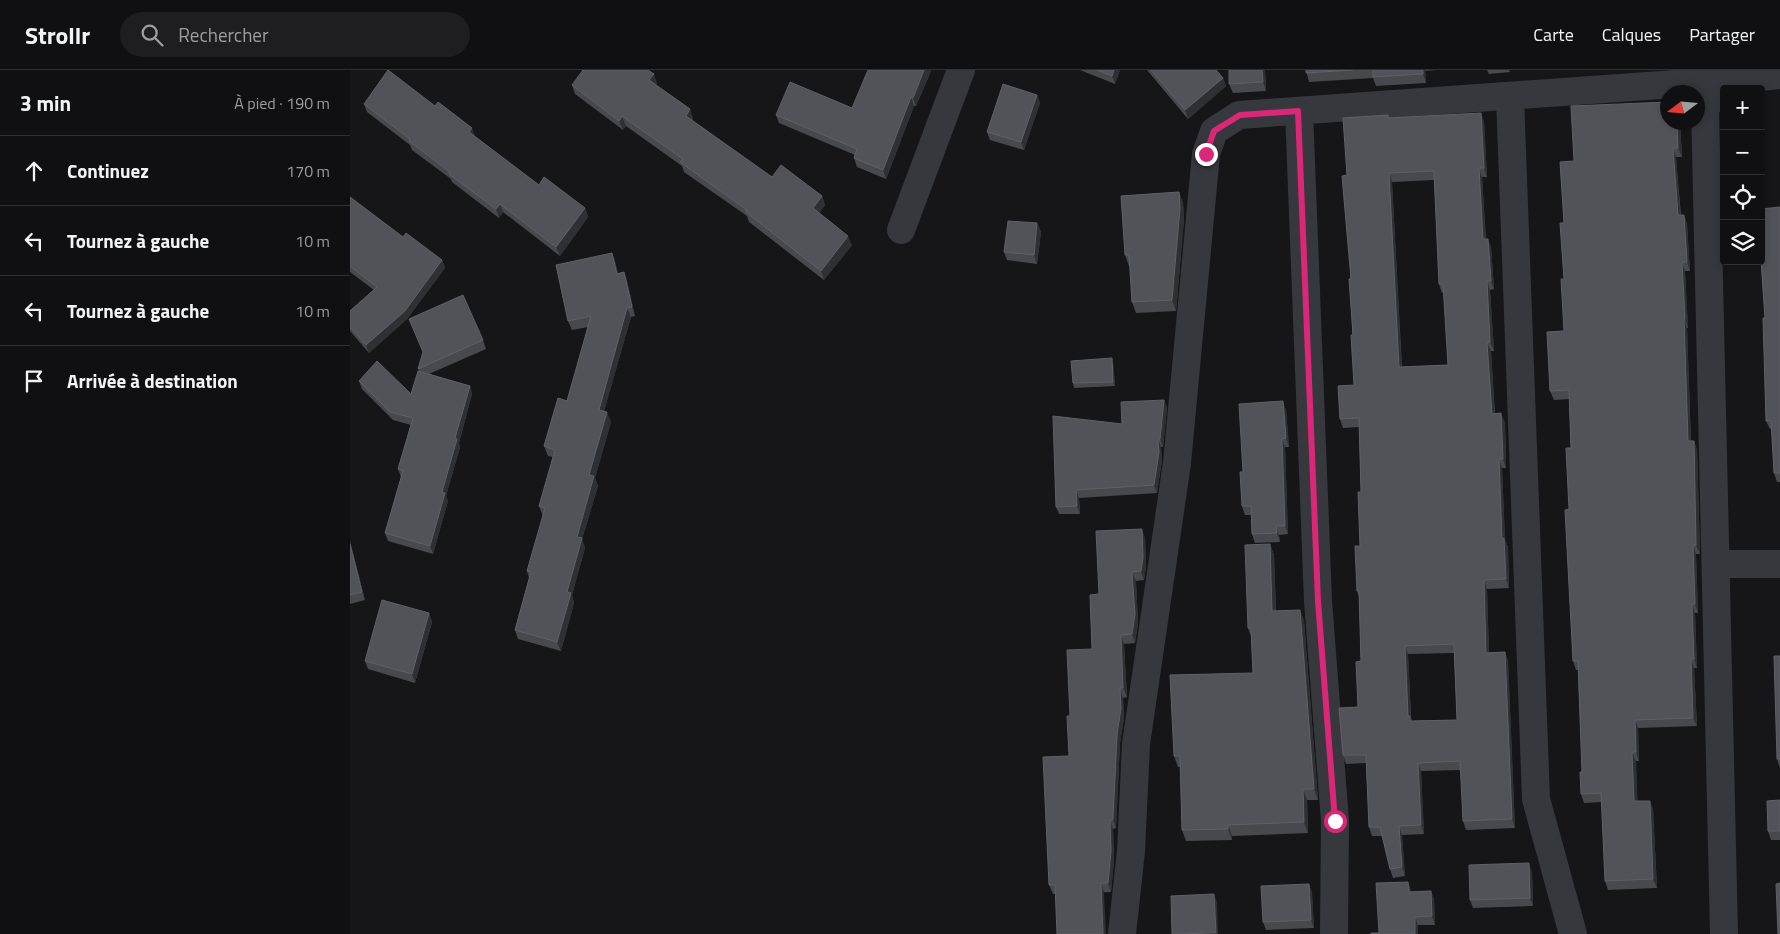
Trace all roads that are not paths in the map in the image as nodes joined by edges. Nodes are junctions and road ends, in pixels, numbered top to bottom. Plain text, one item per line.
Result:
1 (961, 70) edge
2 (1780, 75) edge
3 (1731, 80) junction
4 (1510, 97) junction
5 (1298, 111) junction
6 (901, 230) dead end
7 (1716, 564) junction
8 (1780, 564) edge
9 (1122, 934) edge
10 (1334, 934) edge
11 (1572, 934) edge
12 (1724, 934) edge

1 - 6 street
2 - 3 street
3 - 4 street
3 - 7 street
4 - 5 street
4 - 11 street
5 - 9 street
5 - 10 street
7 - 8 street
7 - 12 street

